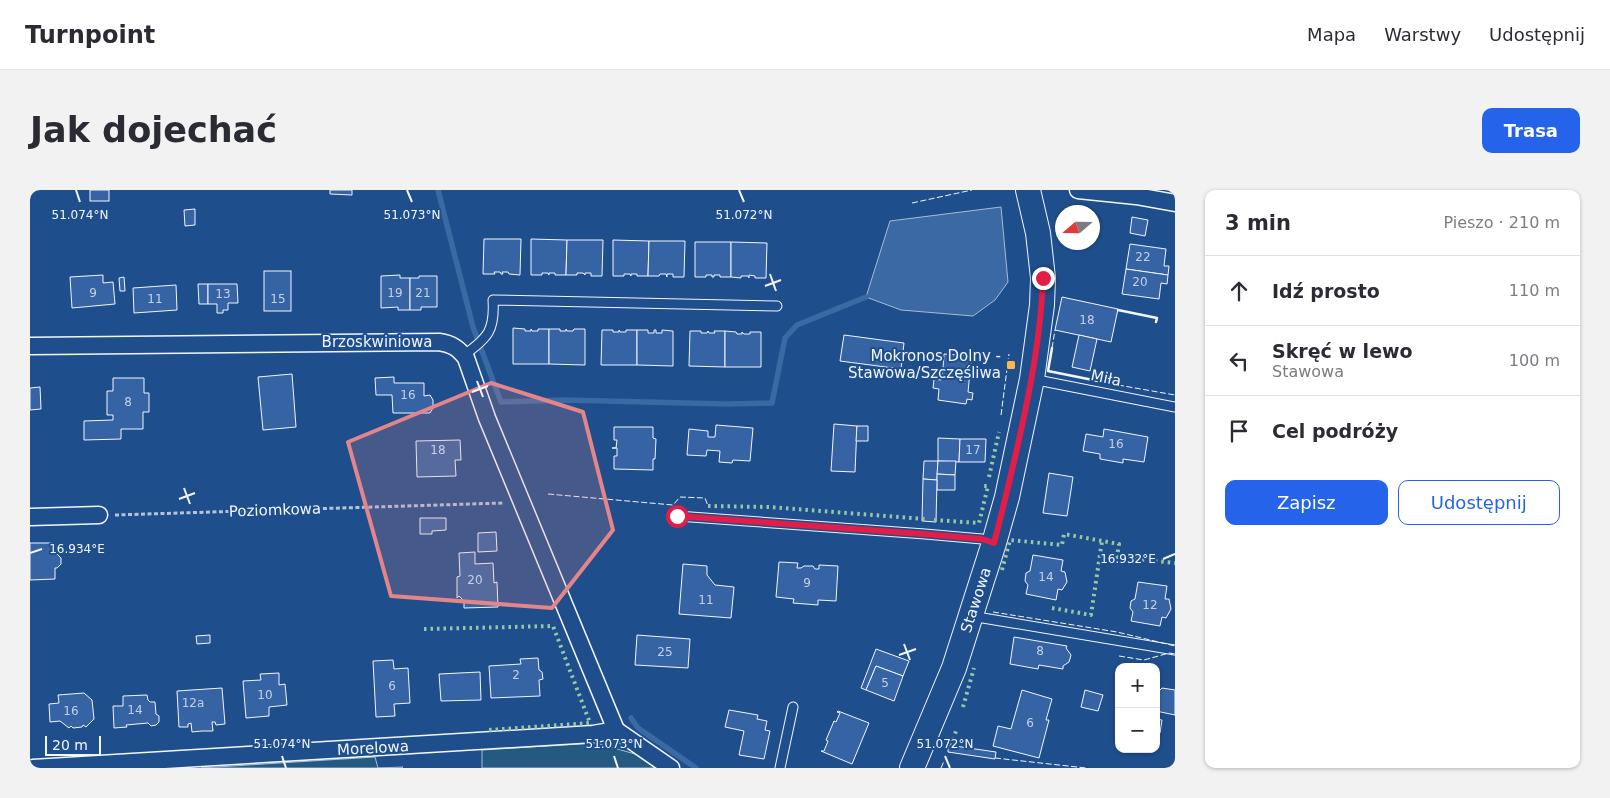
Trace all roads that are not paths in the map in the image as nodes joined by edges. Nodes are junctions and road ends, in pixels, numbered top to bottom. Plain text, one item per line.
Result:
1 (1078, 190) edge
2 (1031, 191) edge
3 (1175, 203) edge
4 (778, 306) dead end
5 (30, 346) edge
6 (464, 355) junction
7 (1032, 378) junction
8 (1175, 406) edge
9 (99, 515) road end
10 (677, 516) dead end
11 (30, 517) edge
12 (994, 543) junction
13 (971, 616) junction
14 (1175, 650) edge
15 (793, 707) dead end
16 (616, 730) junction
17 (33, 768) edge
18 (671, 768) edge
19 (780, 768) edge
20 (912, 768) edge

1 - 3 street
2 - 7 street, Stawowa
4 - 6 lane
5 - 6 street, Brzoskwiniowa
6 - 16 street
7 - 8 lane, Miła
7 - 12 street, Stawowa
9 - 11 street
10 - 12 lane
12 - 13 street, Stawowa
13 - 14 lane
13 - 20 street, Stawowa
15 - 19 lane
16 - 17 street, Morelowa
16 - 18 street

